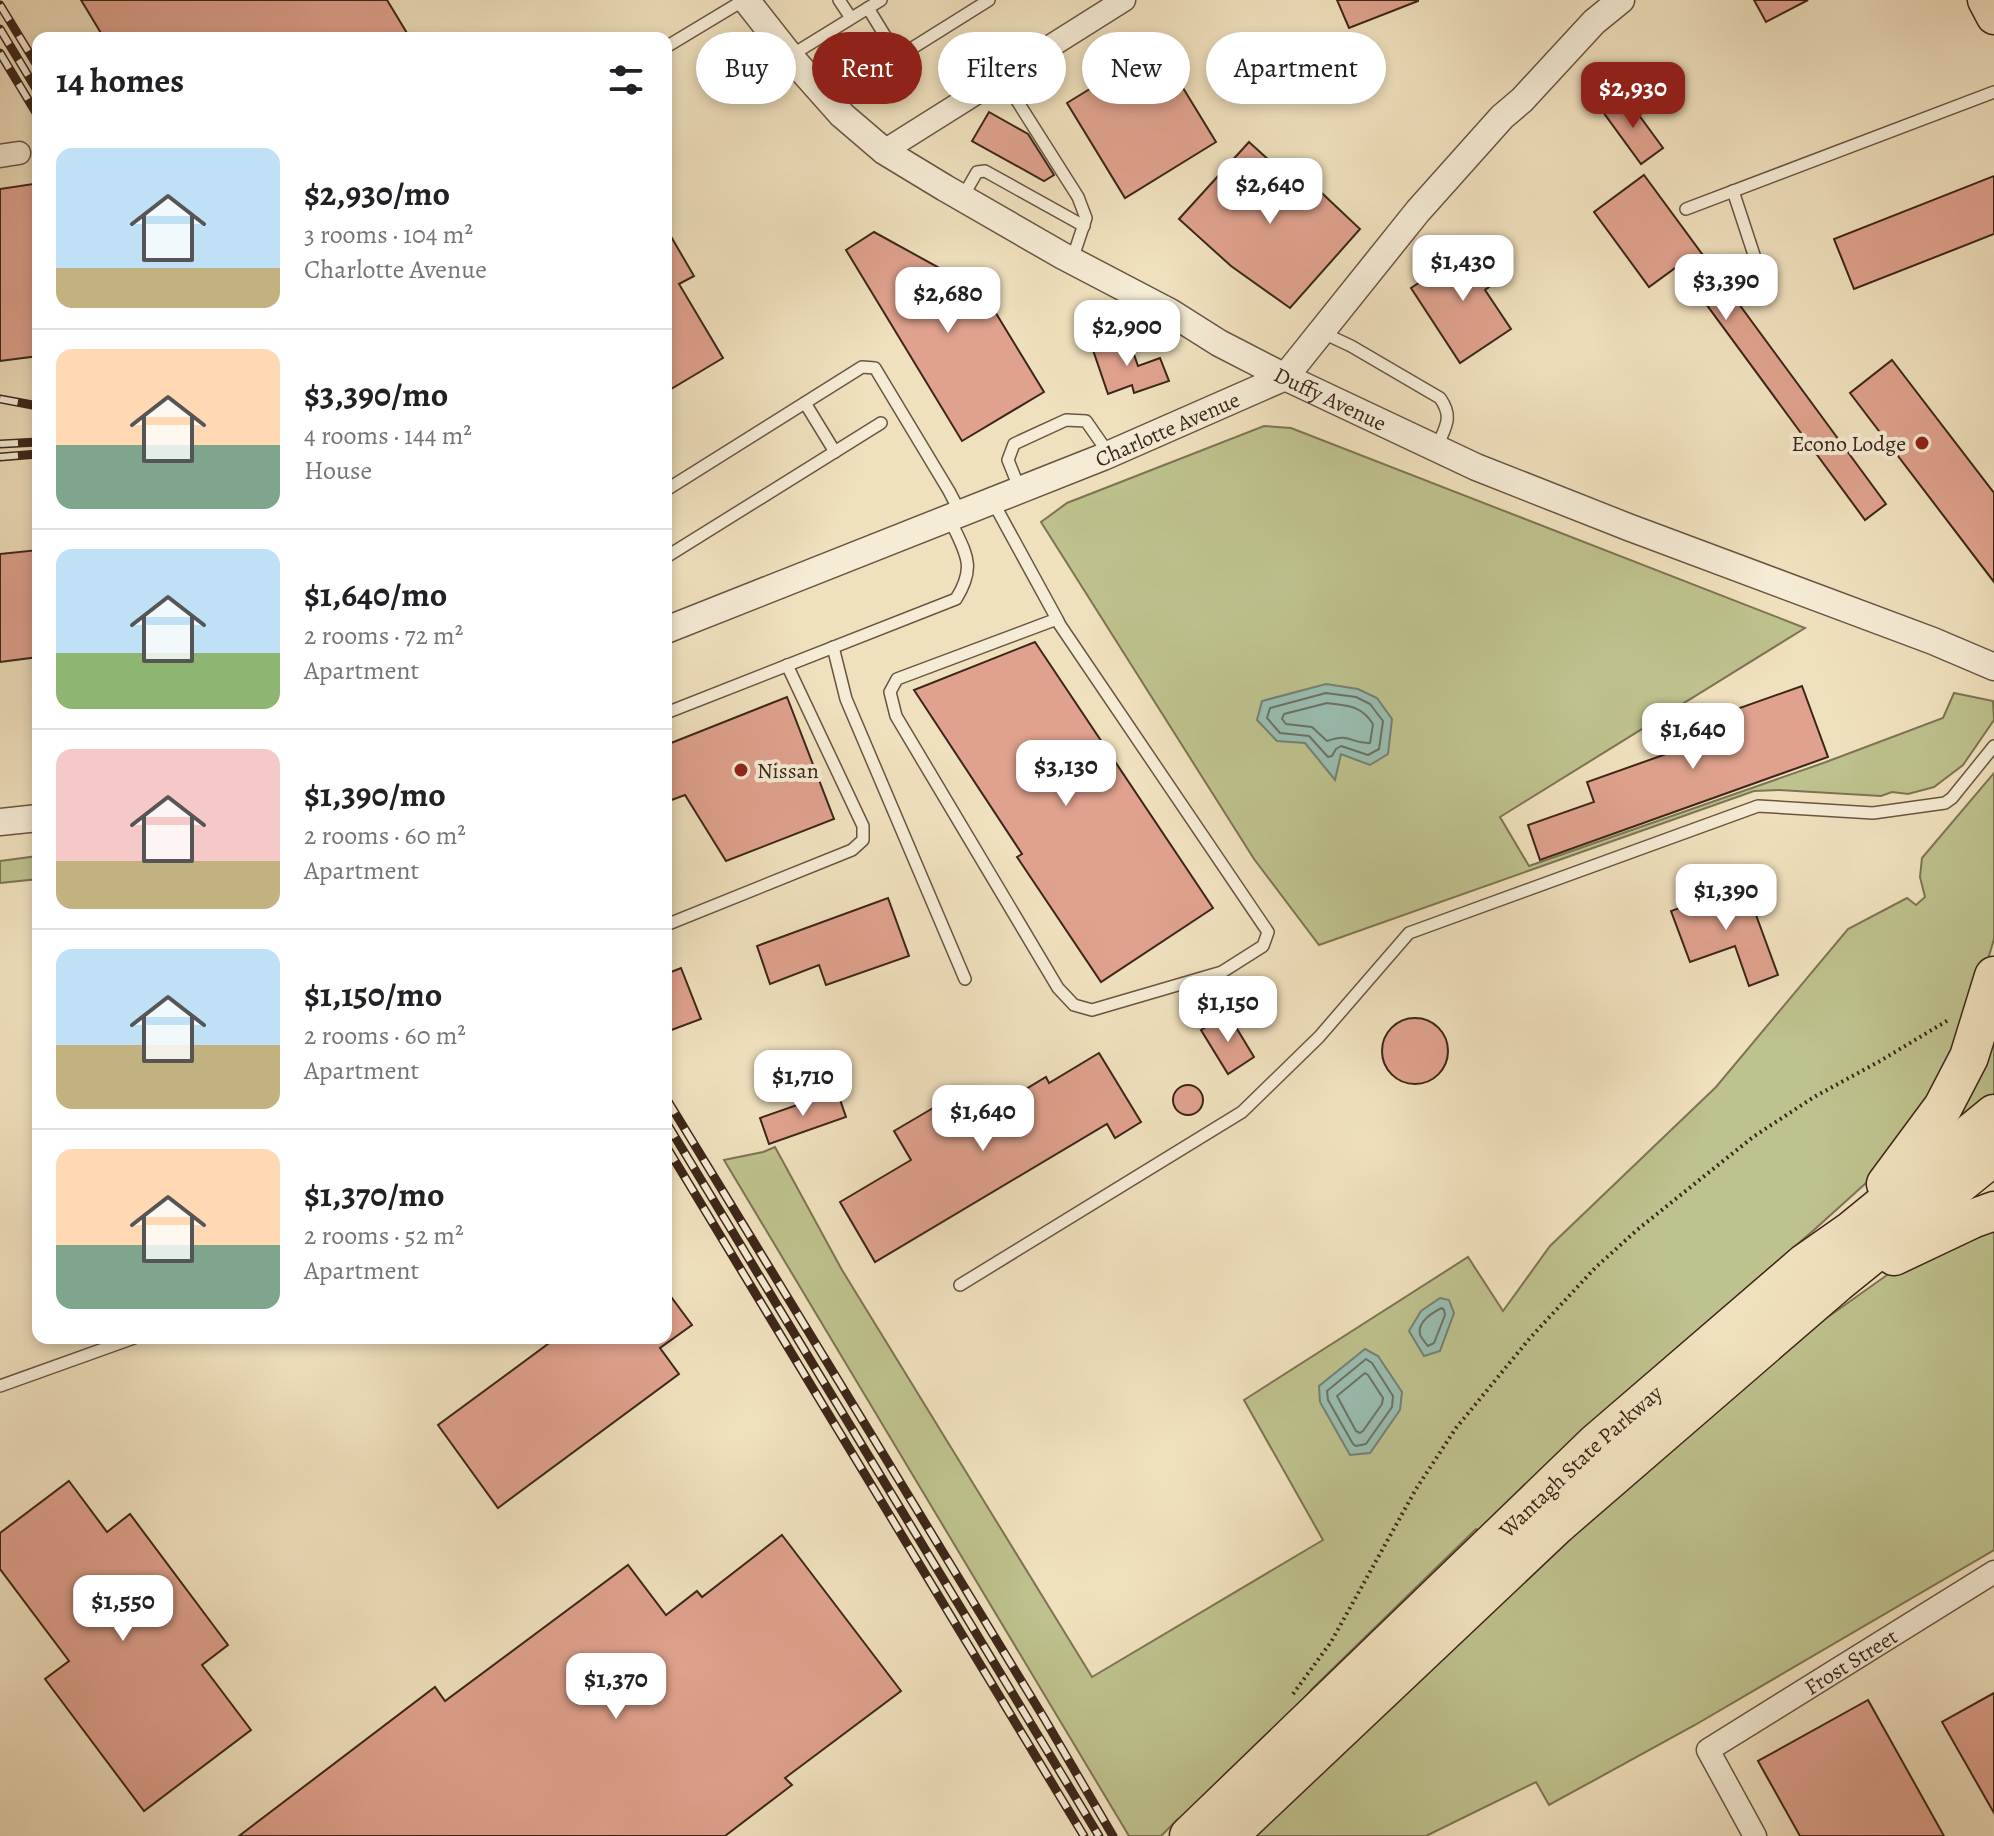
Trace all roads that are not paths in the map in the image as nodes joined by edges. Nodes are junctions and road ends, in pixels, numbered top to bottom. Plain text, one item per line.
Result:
1 (745, 0) edge
2 (839, 0) edge
3 (881, 0) edge
4 (989, 0) edge
5 (1124, 0) edge
6 (1621, 0) edge
7 (1985, 0) edge
8 (868, 8) junction
9 (1994, 17) edge
10 (851, 18) junction
11 (771, 32) edge
12 (1066, 37) edge
13 (672, 43) edge
14 (796, 52) edge
15 (796, 63) edge
16 (1994, 92) edge
17 (959, 104) edge
18 (1019, 104) edge
19 (884, 151) junction
20 (1733, 191) junction
21 (962, 198) junction
22 (1686, 209) dead end
23 (1084, 226) junction
24 (1072, 260) junction
25 (1757, 264) dead end
26 (1321, 332) junction
27 (1285, 377) junction
28 (805, 403) junction
29 (881, 423) dead end
30 (1436, 448) junction
31 (835, 452) junction
32 (1109, 454) junction
33 (672, 486) edge
34 (1020, 491) junction
35 (993, 502) junction
36 (955, 517) junction
37 (672, 553) edge
38 (1057, 619) junction
39 (672, 628) edge
40 (833, 647) junction
41 (787, 665) junction
42 (1994, 667) edge
43 (672, 711) edge
44 (1994, 746) edge
45 (32, 819) edge
46 (0, 822) edge
47 (672, 923) edge
48 (1994, 976) edge
49 (965, 979) dead end
50 (1994, 1114) edge
51 (1994, 1156) edge
52 (1994, 1211) edge
53 (1852, 1230) junction
54 (1837, 1283) junction
55 (960, 1285) dead end
56 (117, 1344) edge
57 (0, 1386) edge
58 (1994, 1572) edge
59 (1206, 1832) edge
60 (1755, 1836) edge

1 - 11 street, Duffy Avenue
1 - 13 lane
2 - 10 lane
3 - 8 lane
4 - 8 lane
5 - 12 street
6 - 26 street, Charlotte Avenue
7 - 9 main road
8 - 10 lane
10 - 14 lane
15 - 19 street, Duffy Avenue
16 - 20 lane
17 - 19 street
18 - 23 lane
19 - 21 street, Duffy Avenue
20 - 22 lane
20 - 25 lane
21 - 23 lane
21 - 24 street, Duffy Avenue
23 - 24 lane
24 - 27 street, Duffy Avenue
26 - 27 street, Charlotte Avenue
26 - 30 lane
27 - 30 street, Duffy Avenue
27 - 32 street, Charlotte Avenue
28 - 31 lane
28 - 33 lane
28 - 36 lane
29 - 31 lane
30 - 42 street, Duffy Avenue
31 - 37 lane
32 - 34 street, Charlotte Avenue
32 - 34 lane
34 - 35 street, Charlotte Avenue
35 - 36 street, Charlotte Avenue
35 - 38 lane
36 - 39 street, Charlotte Avenue
36 - 40 lane
38 - 38 lane
40 - 41 lane
40 - 49 lane
41 - 43 lane
41 - 47 lane
44 - 55 lane
45 - 46 street
48 - 53 highway
50 - 53 highway, Wantagh State Parkway
51 - 54 highway, Wantagh State Parkway
52 - 54 highway
53 - 59 highway, Wantagh State Parkway
54 - 59 highway, Wantagh State Parkway
56 - 57 lane
58 - 60 street, Frost Street

